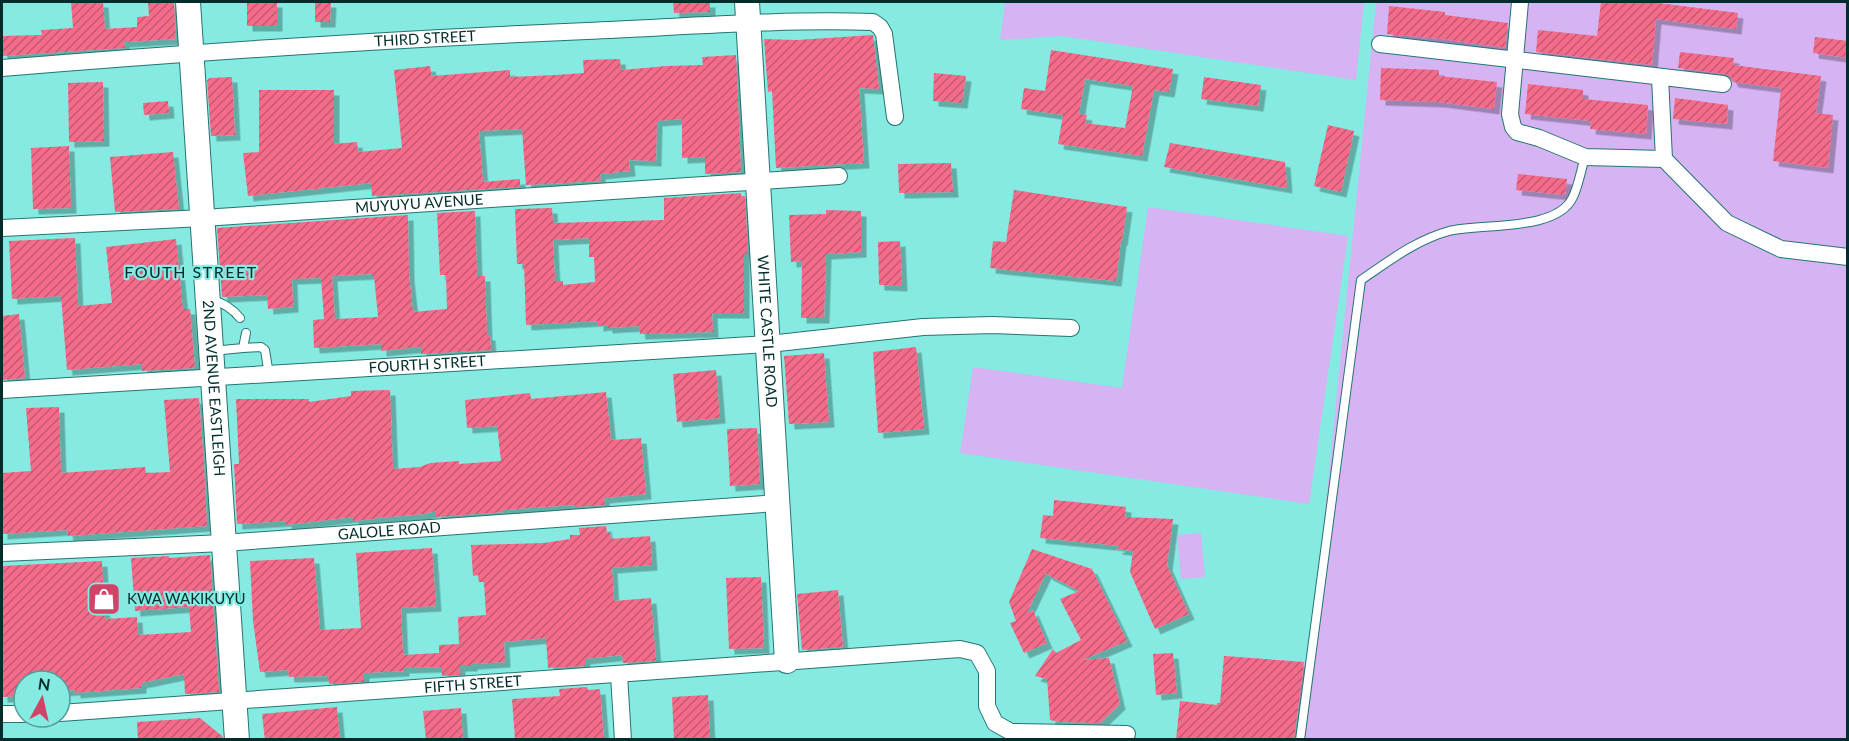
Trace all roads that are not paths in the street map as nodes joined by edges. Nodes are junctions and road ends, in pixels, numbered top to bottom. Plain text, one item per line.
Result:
1 (188, 2) edge
2 (1520, 2) edge
3 (748, 13) edge
4 (1380, 44) dead end
5 (192, 52) junction
6 (1514, 60) junction
7 (2, 68) edge
8 (1660, 78) junction
9 (1724, 84) dead end
10 (895, 117) dead end
11 (1585, 157) junction
12 (1664, 159) junction
13 (839, 176) dead end
14 (757, 183) junction
15 (203, 218) junction
16 (2, 228) edge
17 (1848, 257) edge
18 (208, 298) junction
19 (240, 318) dead end
20 (1071, 328) dead end
21 (246, 333) dead end
22 (769, 344) junction
23 (243, 348) junction
24 (211, 351) junction
25 (269, 375) junction
26 (213, 378) junction
27 (2, 390) edge
28 (777, 503) junction
29 (223, 543) junction
30 (2, 553) edge
31 (788, 661) junction
32 (619, 675) junction
33 (234, 702) junction
34 (72, 712) edge
35 (1127, 734) dead end
36 (237, 740) edge
37 (623, 740) edge
38 (1300, 740) edge

1 - 5 street, 2ND AVENUE EASTLEIGH
2 - 6 street
3 - 5 street, THIRD STREET
3 - 10 street, THIRD STREET
3 - 14 street, WHITE CASTLE ROAD
4 - 6 street
5 - 7 street, THIRD STREET
5 - 15 street, 2ND AVENUE EASTLEIGH
6 - 8 street
6 - 11 street
8 - 9 street
8 - 12 street
11 - 12 street
11 - 38 lane
12 - 17 street
13 - 14 street, MUYUYU AVENUE
14 - 15 street, MUYUYU AVENUE
14 - 22 street, WHITE CASTLE ROAD
15 - 16 street, MUYUYU AVENUE
15 - 18 street, 2ND AVENUE EASTLEIGH
18 - 19 lane
18 - 24 street, 2ND AVENUE EASTLEIGH
20 - 22 street, FOURTH STREET
21 - 23 lane
22 - 25 street, FOURTH STREET
22 - 28 street, WHITE CASTLE ROAD
23 - 24 lane
23 - 25 lane
24 - 26 street, 2ND AVENUE EASTLEIGH
25 - 26 street, FOURTH STREET
26 - 27 street, FOURTH STREET
26 - 29 street, 2ND AVENUE EASTLEIGH
28 - 29 street, GALOLE ROAD
28 - 31 street, WHITE CASTLE ROAD
29 - 30 street, GALOLE ROAD
29 - 33 street, 2ND AVENUE EASTLEIGH
31 - 32 street, FIFTH STREET
31 - 35 street, FIFTH STREET
32 - 33 street, FIFTH STREET
32 - 37 street
33 - 34 street, FIFTH STREET
33 - 36 street, 2ND AVENUE EASTLEIGH

